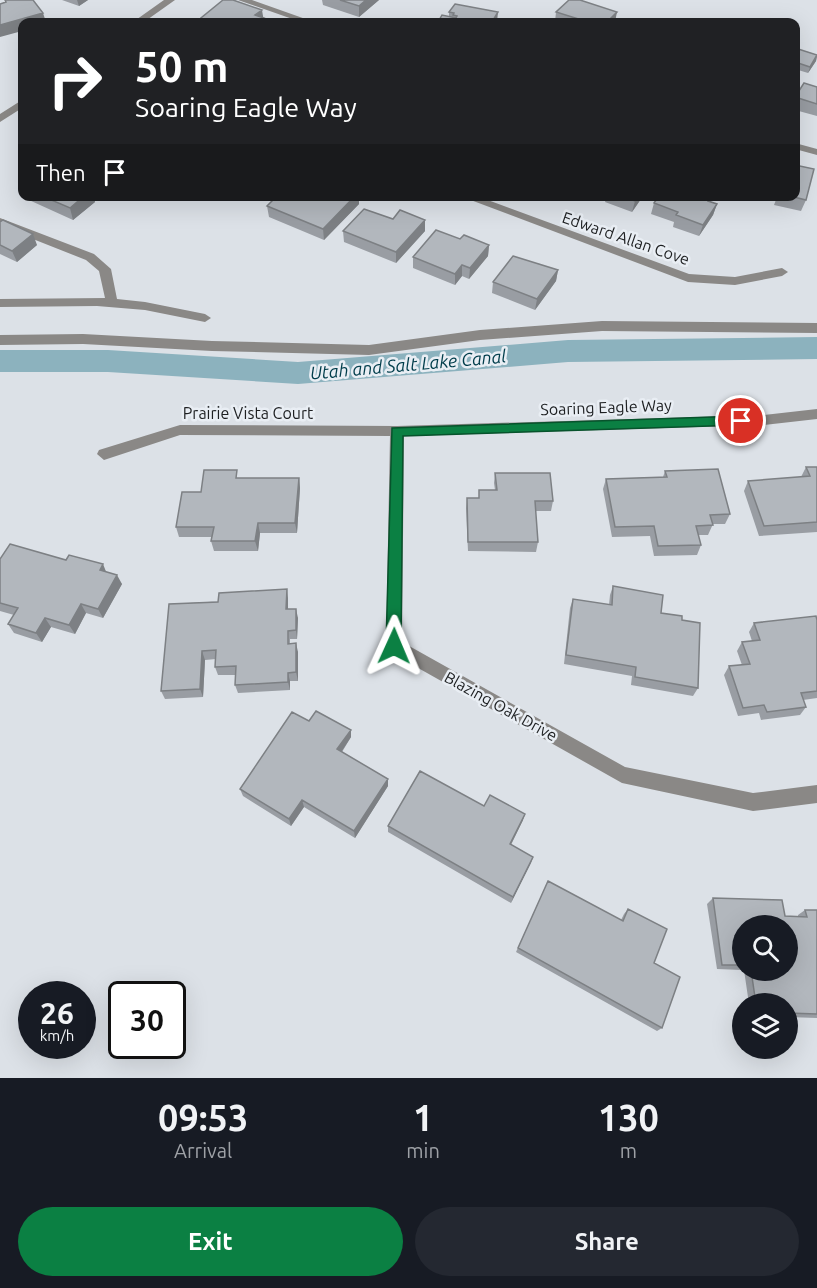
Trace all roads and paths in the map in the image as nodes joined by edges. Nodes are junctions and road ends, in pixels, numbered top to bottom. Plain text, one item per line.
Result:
1 (170, 0) edge
2 (243, 0) edge
3 (144, 18) edge
4 (297, 18) edge
5 (18, 106) edge
6 (0, 119) edge
7 (800, 147) edge
8 (817, 152) edge
9 (479, 201) edge
10 (0, 222) edge
11 (782, 272) dead end
12 (0, 303) edge
13 (112, 304) junction
14 (205, 318) dead end
15 (817, 328) edge
16 (0, 340) edge
17 (817, 414) edge
18 (397, 431) junction
19 (104, 454) dead end
20 (817, 794) edge

1 - 3 street
2 - 4 street
5 - 6 street
7 - 8 street
9 - 11 street, Edward Allan Cove
10 - 13 street
12 - 13 street
13 - 14 street
15 - 16 street
17 - 18 street, Soaring Eagle Way
18 - 19 street, Prairie Vista Court
18 - 20 street, Blazing Oak Drive

